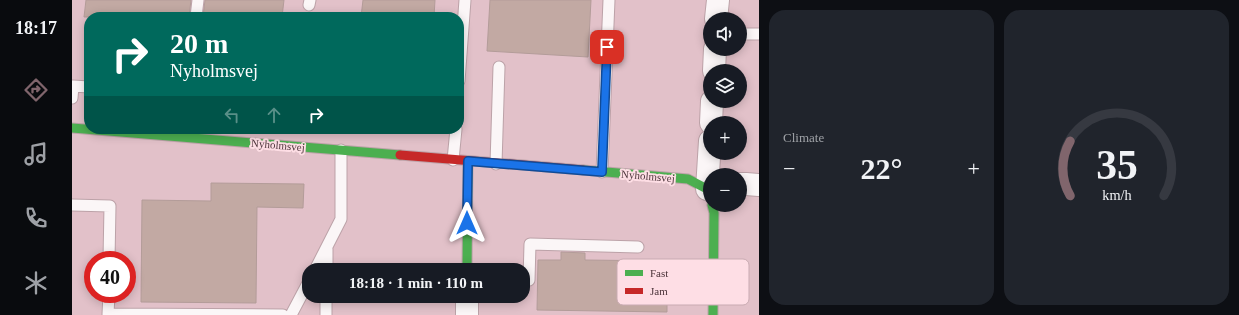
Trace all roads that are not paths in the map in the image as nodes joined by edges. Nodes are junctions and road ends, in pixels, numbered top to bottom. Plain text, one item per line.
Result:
1 (198, 0) edge
2 (465, 0) edge
3 (609, 0) edge
4 (718, 0) edge
5 (197, 12) edge
6 (717, 12) edge
7 (464, 14) edge
8 (747, 34) edge
9 (759, 34) edge
10 (499, 67) dead end
11 (84, 87) edge
12 (72, 98) edge
13 (72, 128) edge
14 (84, 129) edge
15 (195, 134) edge
16 (456, 134) edge
17 (342, 150) junction
18 (454, 160) junction
19 (468, 161) junction
20 (496, 164) junction
21 (602, 172) junction
22 (747, 184) edge
23 (759, 185) edge
24 (703, 190) edge
25 (72, 205) edge
26 (714, 212) edge
27 (327, 246) junction
28 (638, 247) dead end
29 (109, 251) edge
30 (714, 259) edge
31 (318, 263) edge
32 (327, 263) edge
33 (467, 263) edge
34 (529, 263) edge
35 (302, 295) edge
36 (109, 303) edge
37 (326, 303) edge
38 (467, 303) edge
39 (713, 305) edge
40 (283, 315) edge
41 (292, 315) edge
42 (326, 315) edge
43 (467, 315) edge
44 (713, 315) edge

1 - 5 lane
2 - 7 lane
3 - 21 lane
4 - 6 street
8 - 9 lane
10 - 20 lane
11 - 12 lane
13 - 14 street, Nyholmsvej
15 - 17 street, Nyholmsvej
16 - 18 lane
17 - 18 street, Nyholmsvej
17 - 27 lane
18 - 19 street, Nyholmsvej
19 - 20 street, Nyholmsvej
19 - 33 street
20 - 21 street, Nyholmsvej
21 - 24 street, Nyholmsvej
22 - 23 street
25 - 29 lane
26 - 30 street
27 - 31 lane
27 - 32 lane
28 - 34 lane
35 - 41 lane
36 - 40 lane
37 - 42 lane
38 - 43 street
39 - 44 street

